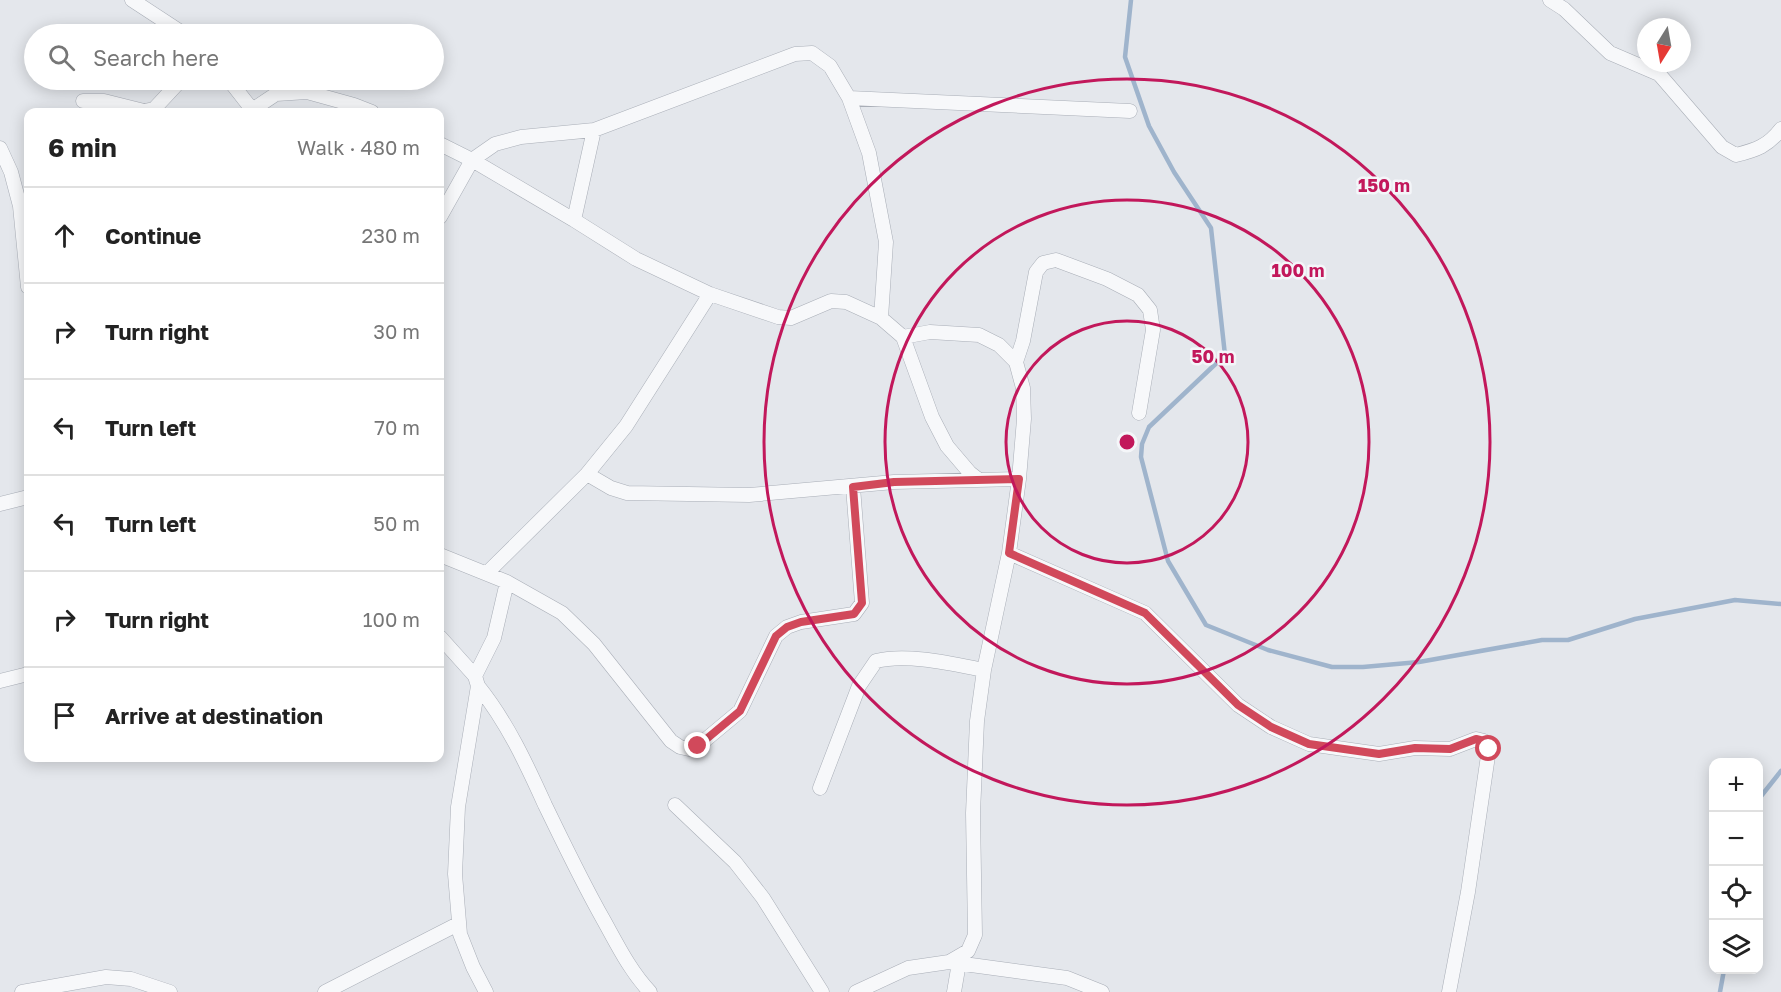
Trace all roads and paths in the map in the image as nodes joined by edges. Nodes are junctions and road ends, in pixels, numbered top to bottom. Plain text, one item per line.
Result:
1 (132, 0) edge
2 (1550, 0) edge
3 (169, 24) edge
4 (172, 90) edge
5 (237, 90) edge
6 (849, 98) junction
7 (83, 101) dead end
8 (132, 108) edge
9 (156, 108) edge
10 (251, 108) edge
11 (257, 108) edge
12 (362, 108) edge
13 (1130, 111) dead end
14 (1781, 129) edge
15 (594, 130) junction
16 (444, 146) edge
17 (0, 148) edge
18 (472, 160) junction
19 (444, 210) edge
20 (574, 220) junction
21 (24, 246) edge
22 (710, 294) junction
23 (882, 318) junction
24 (903, 337) junction
25 (1016, 362) junction
26 (1139, 413) dead end
27 (587, 474) junction
28 (1019, 479) junction
29 (979, 480) junction
30 (853, 487) junction
31 (24, 498) edge
32 (0, 504) edge
33 (1009, 553) junction
34 (444, 557) edge
35 (487, 573) junction
36 (507, 582) junction
37 (444, 642) edge
38 (984, 670) junction
39 (24, 675) edge
40 (0, 681) edge
41 (477, 681) junction
42 (819, 788) dead end
43 (675, 805) dead end
44 (458, 924) junction
45 (954, 963) junction
46 (22, 992) edge
47 (170, 992) edge
48 (325, 992) edge
49 (486, 992) edge
50 (650, 992) edge
51 (822, 992) edge
52 (856, 992) edge
53 (954, 992) edge
54 (1102, 992) edge
55 (1449, 992) edge

1 - 3 street
2 - 14 street
4 - 9 street
5 - 10 street
6 - 13 street
6 - 15 street
6 - 23 street
7 - 8 street
11 - 12 street
15 - 18 street
15 - 20 street
16 - 18 street
17 - 21 street
18 - 19 street
18 - 20 street
20 - 22 street
22 - 23 street
22 - 27 street
23 - 24 street
24 - 25 street
24 - 29 street
25 - 26 street
25 - 28 street
27 - 30 street
27 - 35 street
28 - 29 street
28 - 33 street
29 - 30 street
30 - 36 street
31 - 32 street
33 - 38 street
33 - 55 street
34 - 35 street
35 - 36 street
36 - 41 street
37 - 41 street
38 - 42 street
38 - 45 street
39 - 40 street
41 - 44 street
41 - 50 street
43 - 51 street
44 - 48 street
44 - 49 street
45 - 52 street
45 - 53 street
45 - 54 street
46 - 47 street

